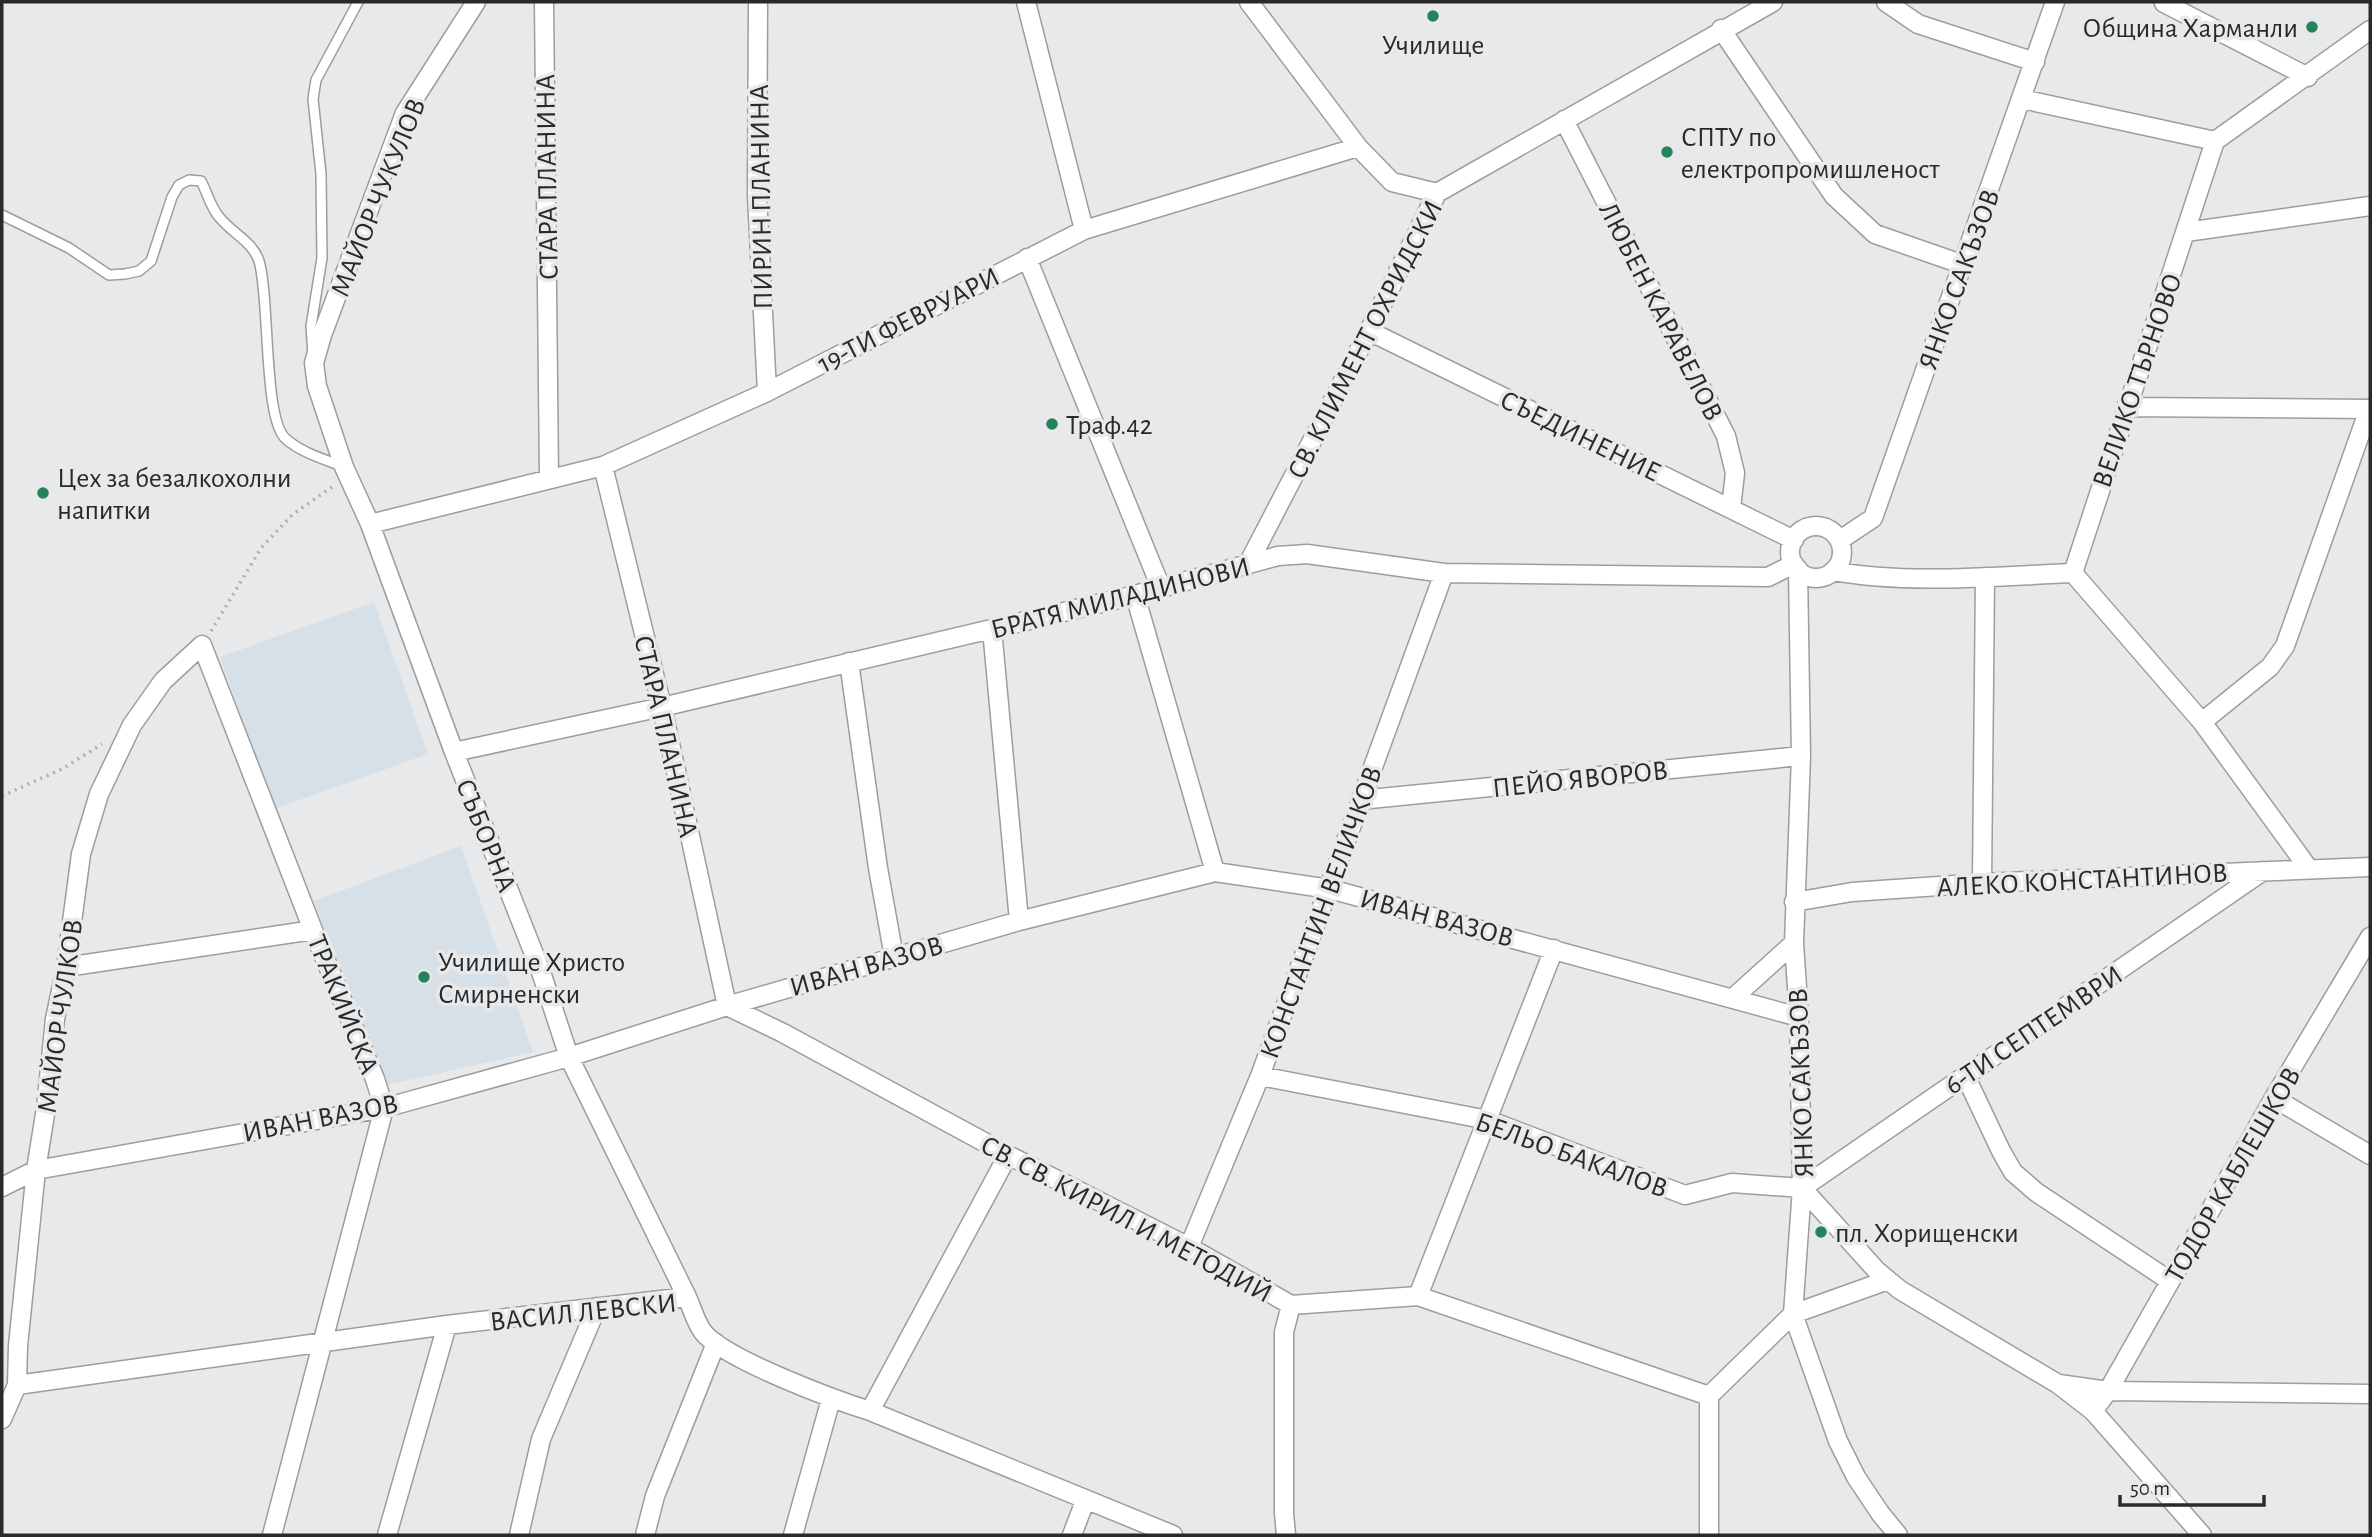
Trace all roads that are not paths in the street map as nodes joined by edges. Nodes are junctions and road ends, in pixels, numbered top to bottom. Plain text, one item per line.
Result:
1 (358, 2) edge
2 (476, 2) edge
3 (544, 2) edge
4 (758, 2) edge
5 (1026, 2) edge
6 (1248, 2) edge
7 (1773, 2) edge
8 (1886, 2) edge
9 (2055, 2) edge
10 (2164, 4) dead end
11 (1721, 29) junction
12 (2370, 30) edge
13 (2035, 62) junction
14 (2308, 77) junction
15 (2022, 99) junction
16 (1564, 120) junction
17 (2215, 141) junction
18 (1358, 147) junction
19 (1437, 193) junction
20 (2370, 206) edge
21 (2, 215) edge
22 (1084, 230) junction
23 (2186, 232) junction
24 (1027, 258) junction
25 (1964, 265) junction
26 (1369, 331) junction
27 (314, 363) junction
28 (767, 391) junction
29 (2126, 407) junction
30 (2370, 409) edge
31 (603, 466) junction
32 (347, 472) junction
33 (549, 478) junction
34 (1731, 508) junction
35 (370, 524) junction
36 (1794, 540) junction
37 (1840, 540) junction
38 (1247, 566) junction
39 (1796, 567) junction
40 (1833, 571) junction
41 (1444, 573) junction
42 (2073, 573) junction
43 (1985, 577) junction
44 (1161, 588) junction
45 (1135, 595) junction
46 (992, 629) junction
47 (202, 645) joint
48 (849, 662) junction
49 (662, 707) junction
50 (2202, 722) junction
51 (454, 752) junction
52 (1801, 755) junction
53 (1360, 800) junction
54 (2370, 867) edge
55 (2309, 869) junction
56 (2264, 871) junction
57 (1215, 872) junction
58 (1982, 883) junction
59 (1329, 889) junction
60 (1794, 902) junction
61 (1019, 921) junction
62 (313, 930) junction
63 (2370, 937) edge
64 (1794, 943) junction
65 (1554, 948) junction
66 (894, 957) junction
67 (66, 967) junction
68 (1732, 999) junction
69 (727, 1006) junction
70 (1799, 1017) junction
71 (569, 1057) junction
72 (1965, 1075) junction
73 (1260, 1076) junction
74 (2274, 1098) junction
75 (384, 1108) junction
76 (1488, 1120) junction
77 (2370, 1154) edge
78 (1008, 1155) junction
79 (36, 1170) junction
80 (2, 1187) edge
81 (1802, 1188) junction
82 (1189, 1247) junction
83 (1888, 1280) junction
84 (2170, 1282) junction
85 (1418, 1296) junction
86 (687, 1297) junction
87 (1291, 1305) junction
88 (597, 1307) junction
89 (1793, 1314) junction
90 (447, 1325) junction
91 (323, 1343) junction
92 (716, 1343) junction
93 (2058, 1384) junction
94 (18, 1385) junction
95 (2108, 1391) junction
96 (2370, 1394) edge
97 (1709, 1396) junction
98 (831, 1399) junction
99 (870, 1410) junction
100 (2093, 1411) junction
101 (2, 1419) edge
102 (1085, 1501) junction
103 (1284, 1513) junction
104 (272, 1535) edge
105 (387, 1535) edge
106 (519, 1535) edge
107 (645, 1535) edge
108 (793, 1535) edge
109 (1072, 1535) edge
110 (1173, 1535) edge
111 (1272, 1535) edge
112 (1286, 1535) edge
113 (1709, 1535) edge
114 (1898, 1535) edge
115 (2202, 1535) edge

1 - 27 lane
2 - 27 street, МАЙОР ЧУКУЛОВ
3 - 33 street, СТАРА ПЛАНИНА
4 - 28 street, ПИРИН ПЛАНИНА
5 - 22 street
6 - 18 street
7 - 11 street, СВ. КЛИМЕНТ ОХРИДСКИ
8 - 13 street
9 - 13 street, ЯНКО САКЪЗОВ
10 - 14 street
11 - 16 street, СВ. КЛИМЕНТ ОХРИДСКИ
11 - 25 street
12 - 14 street
13 - 15 street, ЯНКО САКЪЗОВ
14 - 17 street
15 - 17 street
15 - 25 street, ЯНКО САКЪЗОВ
16 - 19 street, СВ. КЛИМЕНТ ОХРИДСКИ
16 - 34 street, ЛЮБЕН КАРАВЕЛОВ
17 - 23 street, ВЕЛИКО ТЪРНОВО
18 - 19 street
18 - 22 street, 19-ТИ ФЕВРУАРИ
19 - 26 street, СВ. КЛИМЕНТ ОХРИДСКИ
20 - 23 street
21 - 32 lane
22 - 24 street, 19-ТИ ФЕВРУАРИ
23 - 29 street, ВЕЛИКО ТЪРНОВО
24 - 28 street, 19-ТИ ФЕВРУАРИ
24 - 44 street
25 - 37 street, ЯНКО САКЪЗОВ
26 - 34 street, СЪЕДИНЕНИЕ
26 - 38 street, СВ. КЛИМЕНТ ОХРИДСКИ
27 - 32 street, СЪБОРНА
28 - 31 street, 19-ТИ ФЕВРУАРИ
29 - 30 street
29 - 42 street, ВЕЛИКО ТЪРНОВО
30 - 50 street
31 - 33 street, 19-ТИ ФЕВРУАРИ
31 - 49 street, СТАРА ПЛАНИНА
32 - 35 street, СЪБОРНА
33 - 35 street, 19-ТИ ФЕВРУАРИ
34 - 36 street, СЪЕДИНЕНИЕ
35 - 51 street, СЪБОРНА
36 - 37 street
36 - 39 street
37 - 40 street
38 - 41 street, БРАТЯ МИЛАДИНОВИ
38 - 44 street, БРАТЯ МИЛАДИНОВИ
39 - 40 street
39 - 41 street, БРАТЯ МИЛАДИНОВИ
39 - 52 street, ЯНКО САКЪЗОВ
40 - 43 street
41 - 53 street, КОНСТАНТИН ВЕЛИЧКОВ
42 - 43 street
42 - 50 street
43 - 58 street
44 - 45 street, БРАТЯ МИЛАДИНОВИ
45 - 46 street, БРАТЯ МИЛАДИНОВИ
45 - 57 street
46 - 48 street, БРАТЯ МИЛАДИНОВИ
46 - 61 street
47 - 62 street, ТРАКИЙСКА
47 - 67 street, МАЙОР ЧУЛКОВ
48 - 49 street, БРАТЯ МИЛАДИНОВИ
48 - 66 street
49 - 51 street, БРАТЯ МИЛАДИНОВИ
49 - 69 street, СТАРА ПЛАНИНА
50 - 55 street
51 - 71 street, СЪБОРНА
52 - 53 street, ПЕЙО ЯВОРОВ
52 - 60 street, ЯНКО САКЪЗОВ
53 - 59 street, КОНСТАНТИН ВЕЛИЧКОВ
54 - 55 street, АЛЕКО КОНСТАНТИНОВ
55 - 56 street, АЛЕКО КОНСТАНТИНОВ
56 - 58 street, АЛЕКО КОНСТАНТИНОВ
56 - 72 street, 6-ТИ СЕПТЕМВРИ
57 - 59 street, ИВАН ВАЗОВ
57 - 61 street, ИВАН ВАЗОВ
58 - 60 street, АЛЕКО КОНСТАНТИНОВ
59 - 65 street, ИВАН ВАЗОВ
59 - 73 street, КОНСТАНТИН ВЕЛИЧКОВ
60 - 64 street, ЯНКО САКЪЗОВ
61 - 66 street, ИВАН ВАЗОВ
62 - 67 street
62 - 75 street, ТРАКИЙСКА
63 - 74 street, ТОДОР КАБЛЕШКОВ
64 - 68 street
64 - 70 street, ЯНКО САКЪЗОВ
65 - 68 street, ИВАН ВАЗОВ
65 - 76 street
66 - 69 street, ИВАН ВАЗОВ
67 - 79 street, МАЙОР ЧУЛКОВ
68 - 70 street, ИВАН ВАЗОВ
69 - 71 street, ИВАН ВАЗОВ
69 - 78 street, СВ. СВ. КИРИЛ И МЕТОДИЙ
70 - 81 street, ЯНКО САКЪЗОВ
71 - 75 street, ИВАН ВАЗОВ
71 - 86 street, СЪБОРНА
72 - 81 street, 6-ТИ СЕПТЕМВРИ
72 - 84 street
73 - 76 street, БЕЛЬО БАКАЛОВ
73 - 82 street, КОНСТАНТИН ВЕЛИЧКОВ
74 - 77 street
74 - 84 street, ТОДОР КАБЛЕШКОВ
75 - 79 street, ИВАН ВАЗОВ
75 - 91 street, ТРАКИЙСКА
76 - 81 street, БЕЛЬО БАКАЛОВ
76 - 85 street
78 - 82 street, СВ. СВ. КИРИЛ И МЕТОДИЙ
78 - 99 street
79 - 80 street, ИВАН ВАЗОВ
79 - 94 street, МАЙОР ЧУЛКОВ
81 - 83 street, ЯНКО САКЪЗОВ
81 - 89 street
82 - 87 street, СВ. СВ. КИРИЛ И МЕТОДИЙ
83 - 89 street
83 - 93 street, ЯНКО САКЪЗОВ
84 - 95 street, ТОДОР КАБЛЕШКОВ
85 - 87 street, СВ. СВ. КИРИЛ И МЕТОДИЙ
85 - 97 street, СВ. СВ. КИРИЛ И МЕТОДИЙ
86 - 88 street, ВАСИЛ ЛЕВСКИ
86 - 92 street, ВАСИЛ ЛЕВСКИ
87 - 103 street
88 - 90 street, ВАСИЛ ЛЕВСКИ
88 - 106 street
89 - 97 street
89 - 114 street
90 - 91 street, ВАСИЛ ЛЕВСКИ
90 - 105 street
91 - 94 street, ВАСИЛ ЛЕВСКИ
91 - 104 street, ТРАКИЙСКА
92 - 98 street, ВАСИЛ ЛЕВСКИ
92 - 107 street
93 - 95 street
93 - 100 street, ЯНКО САКЪЗОВ
94 - 101 street, МАЙОР ЧУЛКОВ
95 - 96 street
95 - 100 street, ТОДОР КАБЛЕШКОВ
97 - 113 street
98 - 99 street, ВАСИЛ ЛЕВСКИ
98 - 108 street
99 - 102 street, ВАСИЛ ЛЕВСКИ
100 - 115 street, ЯНКО САКЪЗОВ
102 - 109 street
102 - 110 street, ВАСИЛ ЛЕВСКИ
103 - 111 street
103 - 112 street

